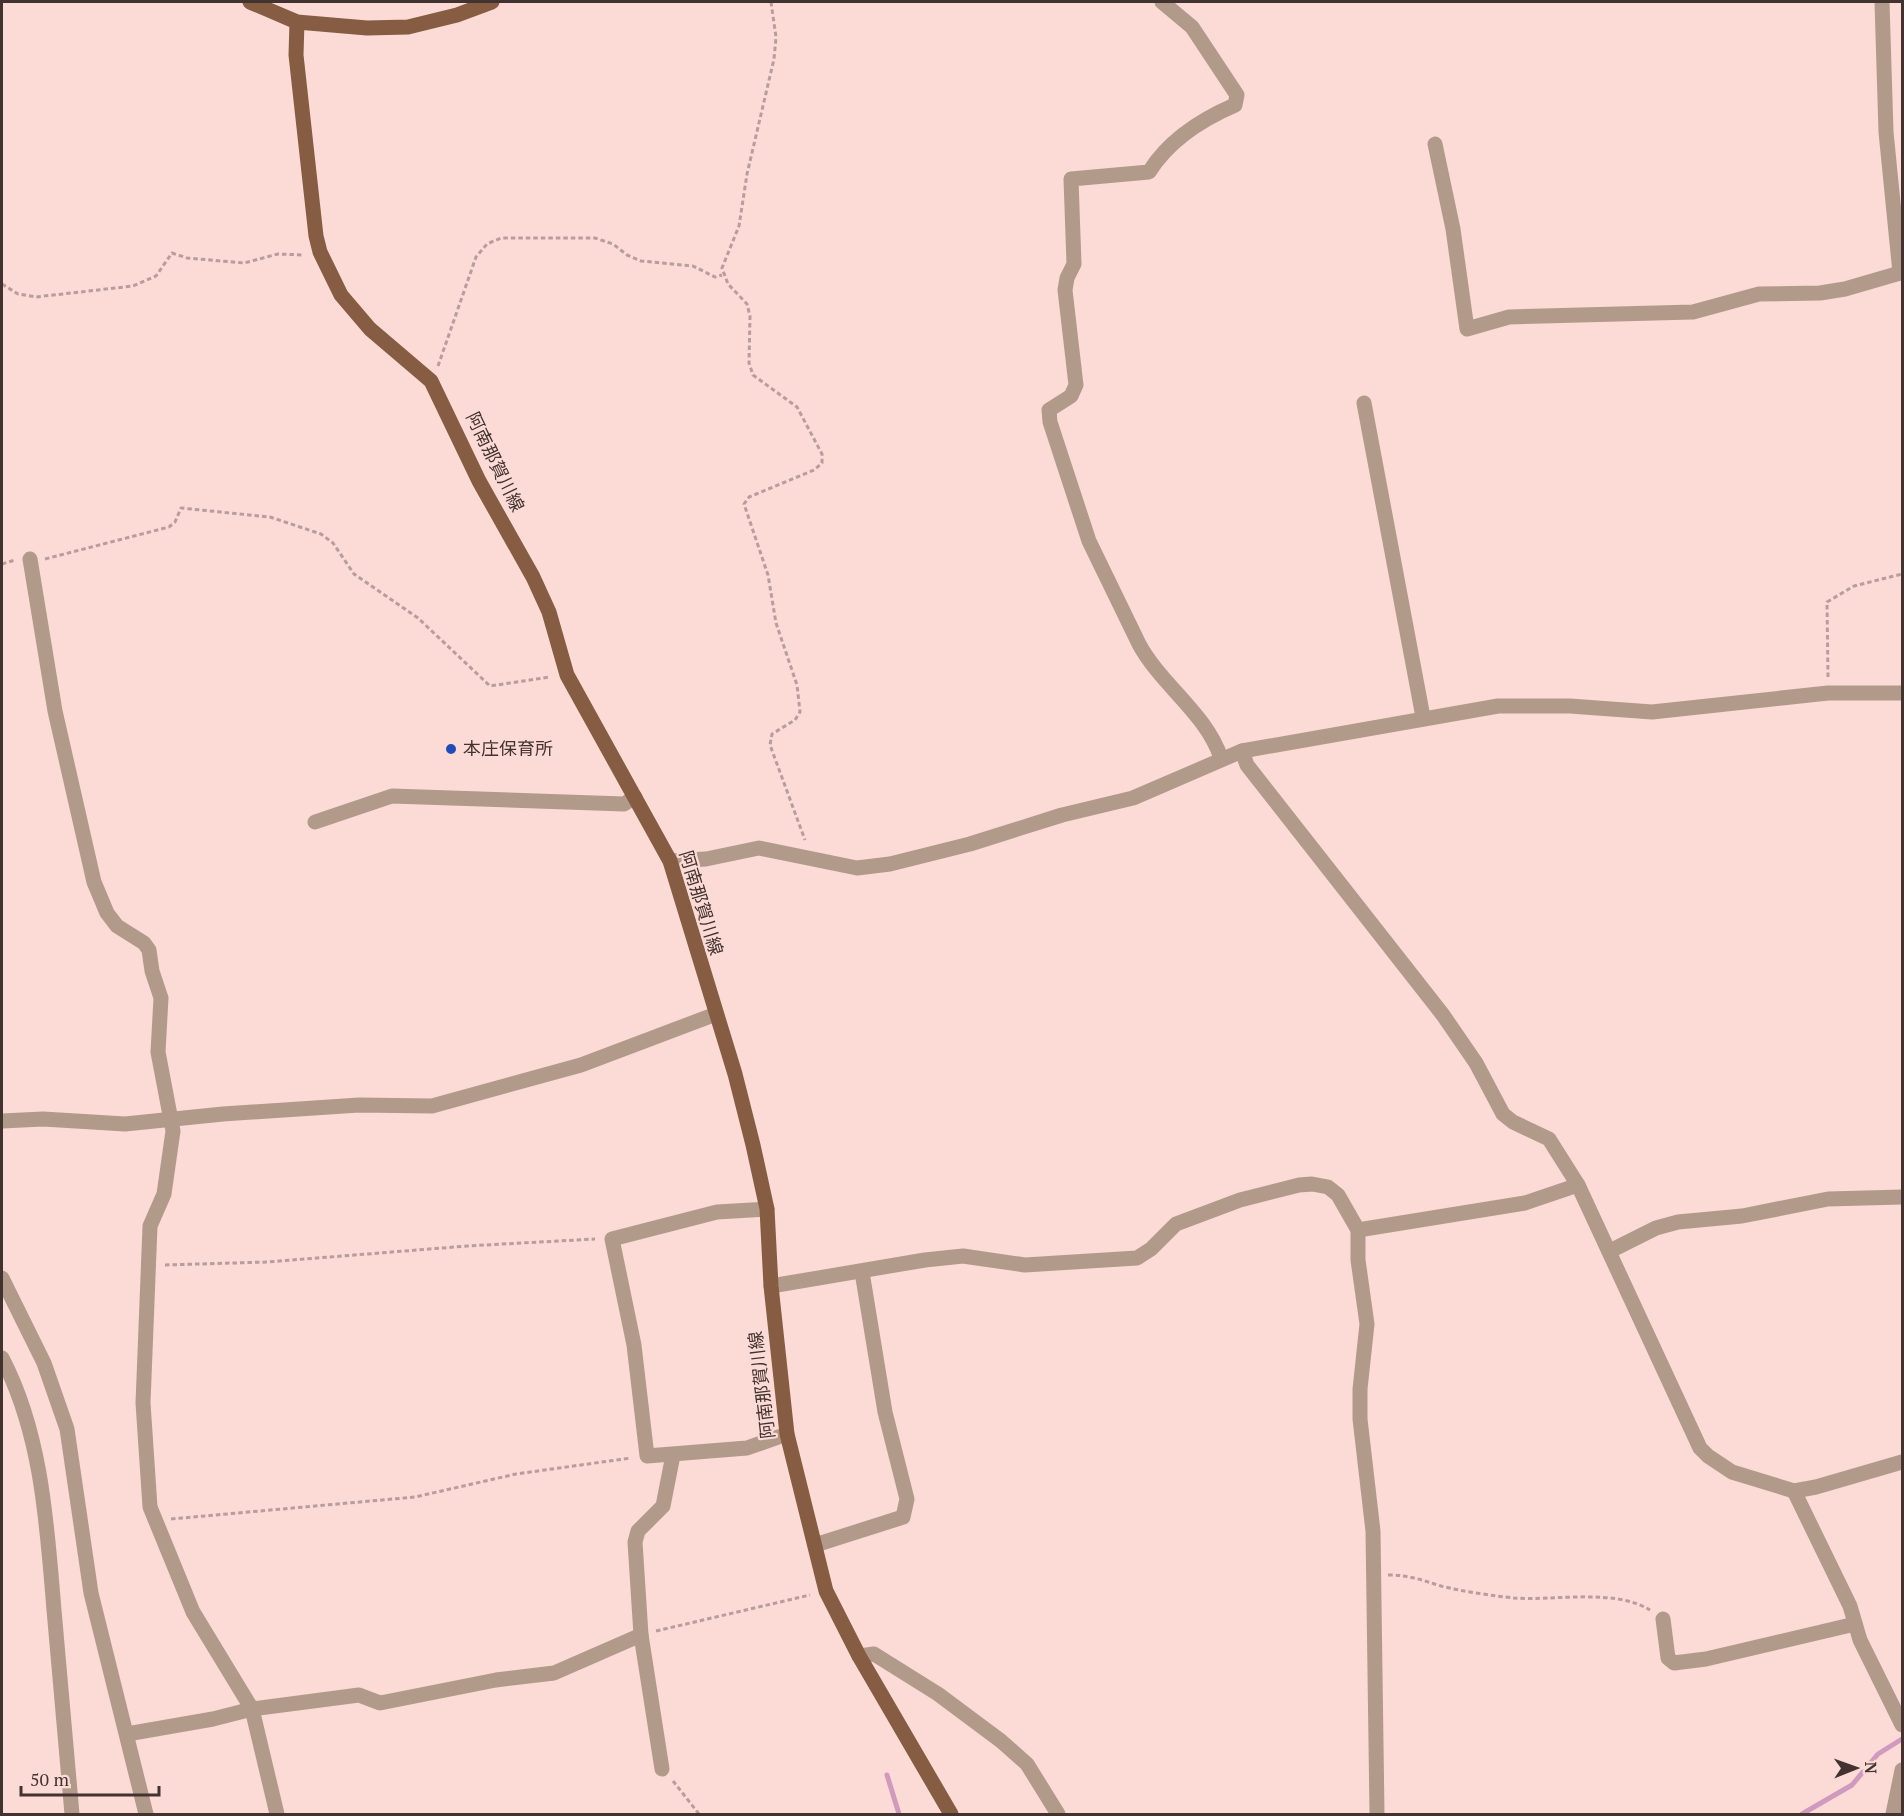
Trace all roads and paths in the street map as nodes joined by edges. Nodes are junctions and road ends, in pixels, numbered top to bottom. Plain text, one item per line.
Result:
1 (250, 2) edge
2 (492, 2) edge
3 (771, 2) edge
4 (1162, 2) edge
5 (1881, 2) edge
6 (297, 22) junction
7 (1435, 144) dead end
8 (320, 252) junction
9 (1901, 273) edge
10 (722, 275) junction
11 (2, 284) edge
12 (431, 381) junction
13 (1364, 403) dead end
14 (30, 560) junction
15 (2, 564) edge
16 (1902, 574) edge
17 (567, 675) junction
18 (1828, 693) junction
19 (1902, 693) edge
20 (1423, 717) junction
21 (1242, 751) junction
22 (1221, 758) junction
23 (635, 797) junction
24 (315, 822) dead end
25 (809, 858) junction
26 (670, 861) junction
27 (716, 1014) junction
28 (171, 1118) junction
29 (2, 1121) edge
30 (1578, 1185) junction
31 (1902, 1197) edge
32 (766, 1209) junction
33 (1358, 1230) junction
34 (612, 1239) junction
35 (1610, 1251) junction
36 (148, 1265) junction
37 (862, 1272) junction
38 (2, 1278) edge
39 (771, 1286) junction
40 (2, 1358) edge
41 (787, 1434) junction
42 (674, 1455) junction
43 (647, 1456) junction
44 (1902, 1462) edge
45 (1794, 1491) junction
46 (155, 1523) junction
47 (815, 1545) junction
48 (1374, 1575) junction
49 (826, 1591) junction
50 (1663, 1619) joint
51 (1855, 1624) junction
52 (641, 1635) junction
53 (859, 1656) junction
54 (252, 1709) junction
55 (1902, 1725) edge
56 (128, 1734) junction
57 (663, 1768) joint
58 (1902, 1770) edge
59 (72, 1815) edge
60 (146, 1815) edge
61 (277, 1815) edge
62 (699, 1815) edge
63 (951, 1815) edge
64 (1058, 1815) edge
65 (1377, 1815) edge
66 (1893, 1815) edge

1 - 6 main road
2 - 6 main road
3 - 10 path
4 - 22 street
5 - 9 street
6 - 8 main road, 阿南那賀川線
7 - 9 street
8 - 11 path
8 - 12 main road, 阿南那賀川線
10 - 12 path
10 - 25 path
12 - 17 main road, 阿南那賀川線
13 - 20 street
14 - 15 path
14 - 17 path
14 - 28 street
16 - 18 path
17 - 23 main road, 阿南那賀川線
18 - 19 street
18 - 20 street
20 - 21 street
21 - 22 street
21 - 30 street
22 - 25 street
23 - 24 street
23 - 26 main road, 阿南那賀川線
25 - 26 street
26 - 27 main road, 阿南那賀川線
27 - 28 street
27 - 32 main road, 阿南那賀川線
28 - 29 street
28 - 36 street
30 - 33 street
30 - 35 street
31 - 35 street
32 - 34 street
32 - 39 main road, 阿南那賀川線
33 - 37 street
33 - 48 street
34 - 36 path
34 - 43 street
35 - 45 street
36 - 46 street
37 - 39 street
37 - 47 street
38 - 56 street
39 - 41 main road, 阿南那賀川線
40 - 59 street
41 - 42 street
41 - 47 main road, 阿南那賀川線
42 - 43 street
42 - 52 street
43 - 46 path
44 - 45 street
45 - 51 street
46 - 54 street
47 - 49 main road, 阿南那賀川線
48 - 50 path
48 - 65 street
49 - 52 path
49 - 53 main road, 阿南那賀川線
50 - 51 street
51 - 55 street
52 - 54 street
52 - 57 street
53 - 63 main road, 阿南那賀川線
53 - 64 street
54 - 56 street
54 - 61 street
56 - 60 street
57 - 62 path
58 - 66 street

